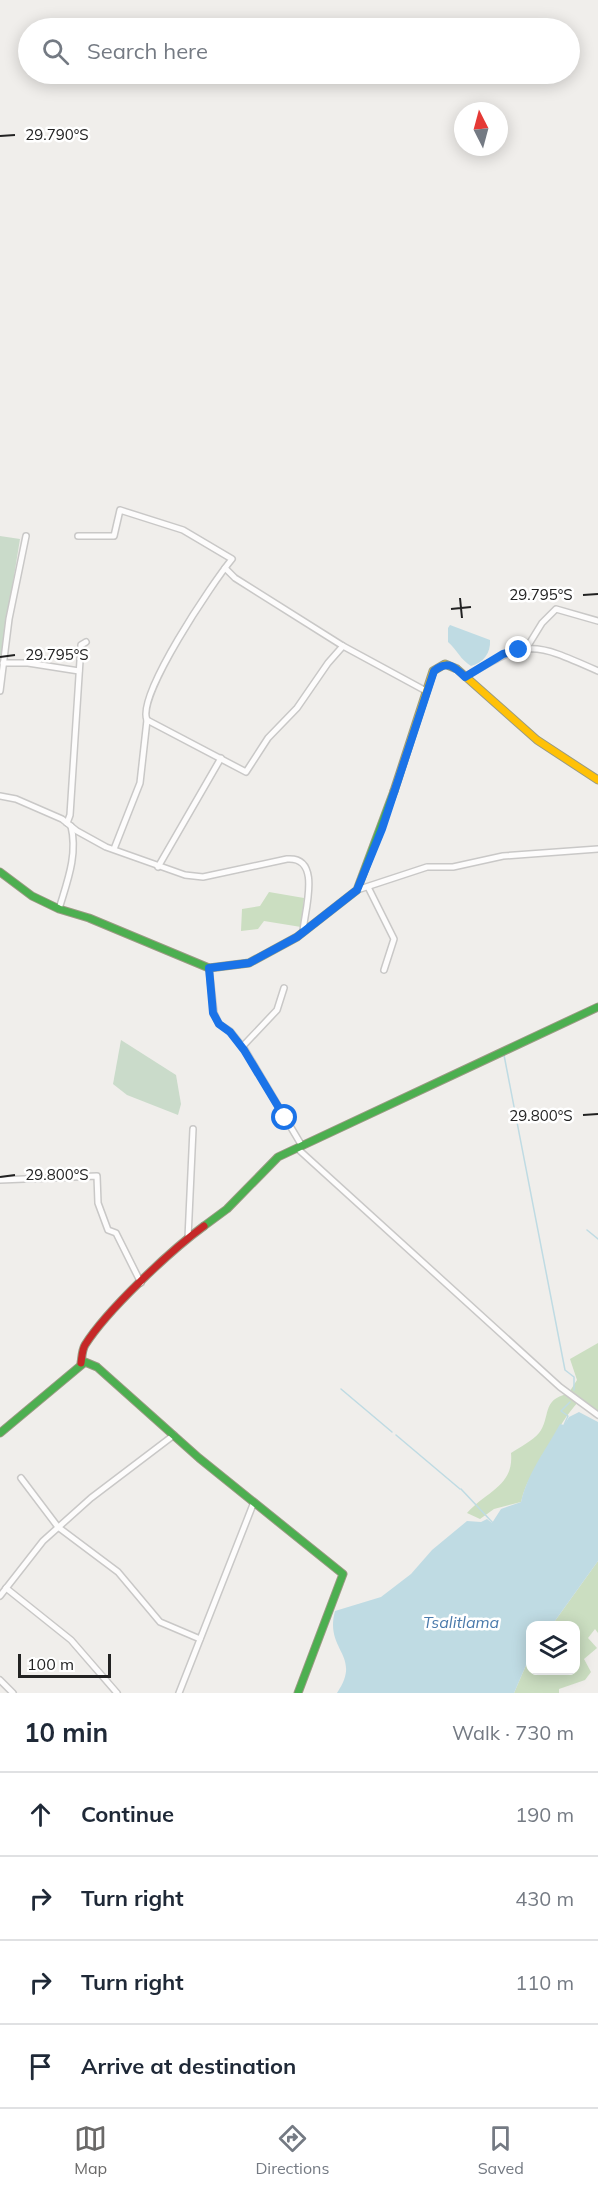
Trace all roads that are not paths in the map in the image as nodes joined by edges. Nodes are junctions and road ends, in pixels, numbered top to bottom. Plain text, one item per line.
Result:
1 (26, 536) dead end
2 (78, 536) dead end
3 (225, 568) junction
4 (598, 621) edge
5 (86, 642) dead end
6 (343, 646) junction
7 (526, 649) junction
8 (3, 663) junction
9 (79, 671) junction
10 (598, 671) edge
11 (1, 674) edge
12 (465, 677) junction
13 (0, 691) edge
14 (426, 691) junction
15 (147, 720) junction
16 (221, 758) junction
17 (598, 780) edge
18 (0, 796) edge
19 (69, 825) junction
20 (114, 849) junction
21 (598, 849) edge
22 (158, 867) junction
23 (0, 872) edge
24 (368, 888) junction
25 (357, 890) junction
26 (59, 909) junction
27 (303, 932) junction
28 (209, 968) junction
29 (384, 970) dead end
30 (284, 988) dead end
31 (598, 1007) edge
32 (242, 1047) junction
33 (193, 1129) dead end
34 (300, 1148) junction
35 (0, 1180) edge
36 (188, 1238) junction
37 (141, 1282) junction
38 (81, 1363) junction
39 (598, 1415) edge
40 (0, 1433) edge
41 (174, 1435) junction
42 (21, 1478) dead end
43 (254, 1502) junction
44 (58, 1527) junction
45 (6, 1588) junction
46 (0, 1596) edge
47 (200, 1639) junction
48 (0, 1680) edge
49 (13, 1693) edge
50 (117, 1693) edge
51 (179, 1693) edge
52 (298, 1693) edge

1 - 8 street
2 - 3 street
3 - 6 street
3 - 15 street
4 - 7 street
5 - 9 street
6 - 14 street
6 - 16 street
7 - 10 street
7 - 12 street
8 - 9 street
8 - 11 street
9 - 19 street
11 - 13 street
12 - 14 street
12 - 17 street
14 - 25 street
15 - 16 street
15 - 20 street
16 - 22 street
18 - 19 street
19 - 20 street
19 - 26 street
20 - 22 street
21 - 24 street
22 - 27 street
23 - 26 street
24 - 25 street
24 - 29 street
25 - 27 street
26 - 28 street
27 - 28 street
28 - 32 street
30 - 32 street
31 - 34 street
32 - 34 street
33 - 36 street
34 - 36 street
34 - 39 street
35 - 37 street
36 - 37 street
37 - 38 street
38 - 40 street
38 - 41 street
41 - 43 street
41 - 44 street
42 - 44 street
43 - 47 street
43 - 52 street
44 - 45 street
44 - 47 street
45 - 46 street
45 - 50 street
47 - 51 street
48 - 49 street

